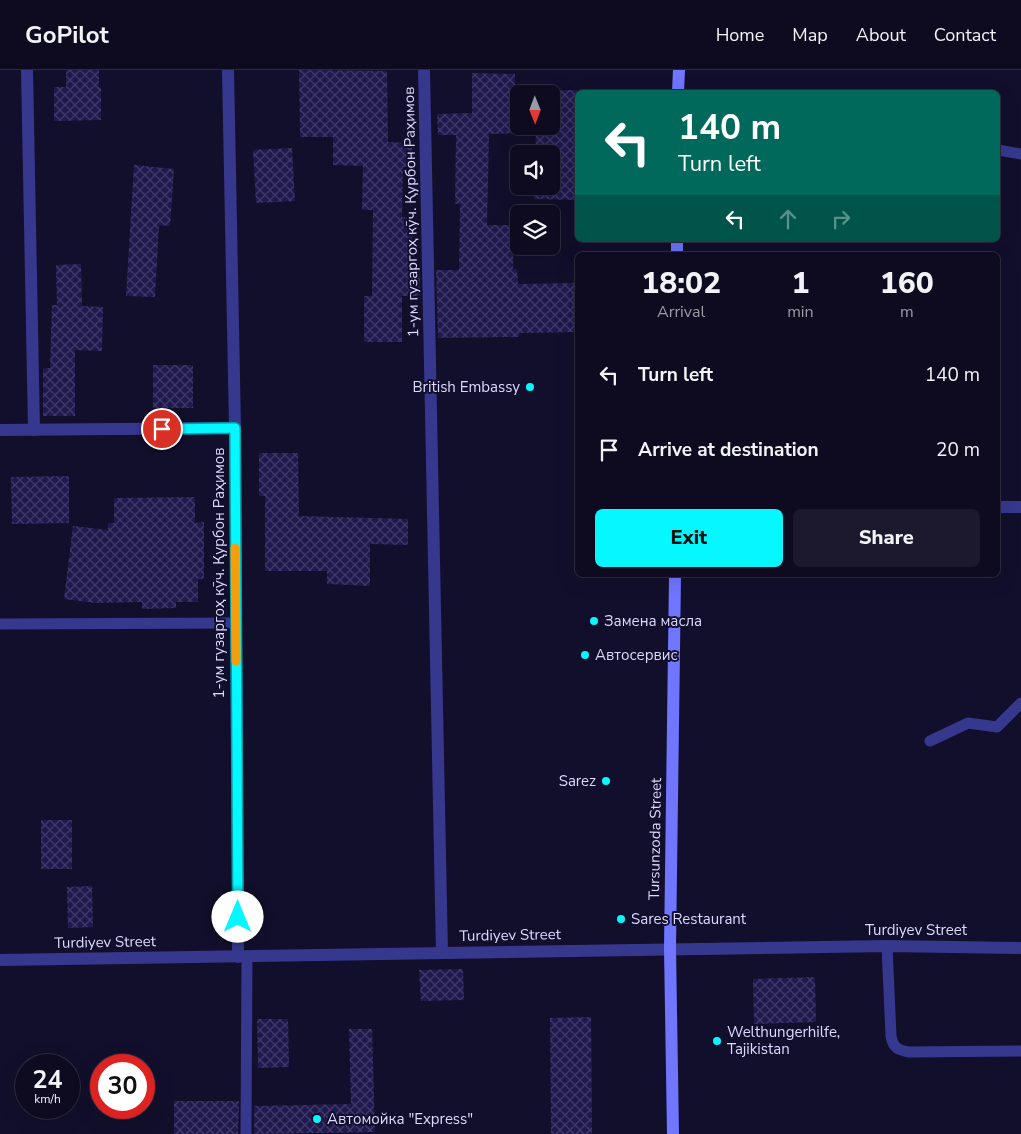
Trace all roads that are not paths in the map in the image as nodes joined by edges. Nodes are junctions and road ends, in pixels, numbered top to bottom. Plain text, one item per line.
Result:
1 (27, 70) edge
2 (228, 70) edge
3 (424, 70) edge
4 (678, 70) edge
5 (678, 90) edge
6 (1000, 150) edge
7 (1021, 154) edge
8 (235, 428) junction
9 (0, 430) edge
10 (34, 430) junction
11 (1000, 507) edge
12 (1021, 507) edge
13 (675, 577) edge
14 (235, 623) junction
15 (0, 624) edge
16 (1021, 703) edge
17 (930, 741) dead end
18 (887, 946) junction
19 (670, 948) junction
20 (1021, 948) edge
21 (442, 953) junction
22 (243, 956) junction
23 (0, 960) edge
24 (1021, 1051) edge
25 (246, 1134) edge
26 (674, 1134) edge

1 - 10 street
2 - 8 street, 1-ум гузаргоҳ кӯч. Қурбон Раҳимов
3 - 21 street, 1-ум гузаргоҳ кӯч. Қурбон Раҳимов
4 - 5 main road
6 - 7 lane
8 - 10 street
8 - 14 street, 1-ум гузаргоҳ кӯч. Қурбон Раҳимов
9 - 10 street
11 - 12 street
13 - 19 main road, Tursunzoda Street
14 - 15 lane
14 - 22 street, 1-ум гузаргоҳ кӯч. Қурбон Раҳимов
16 - 17 lane
18 - 19 street, Turdiyev Street
18 - 20 street, Turdiyev Street
18 - 24 lane
19 - 21 street, Turdiyev Street
19 - 26 main road, Tursunzoda Street
21 - 22 street, Turdiyev Street
22 - 23 street, Turdiyev Street
22 - 25 lane

